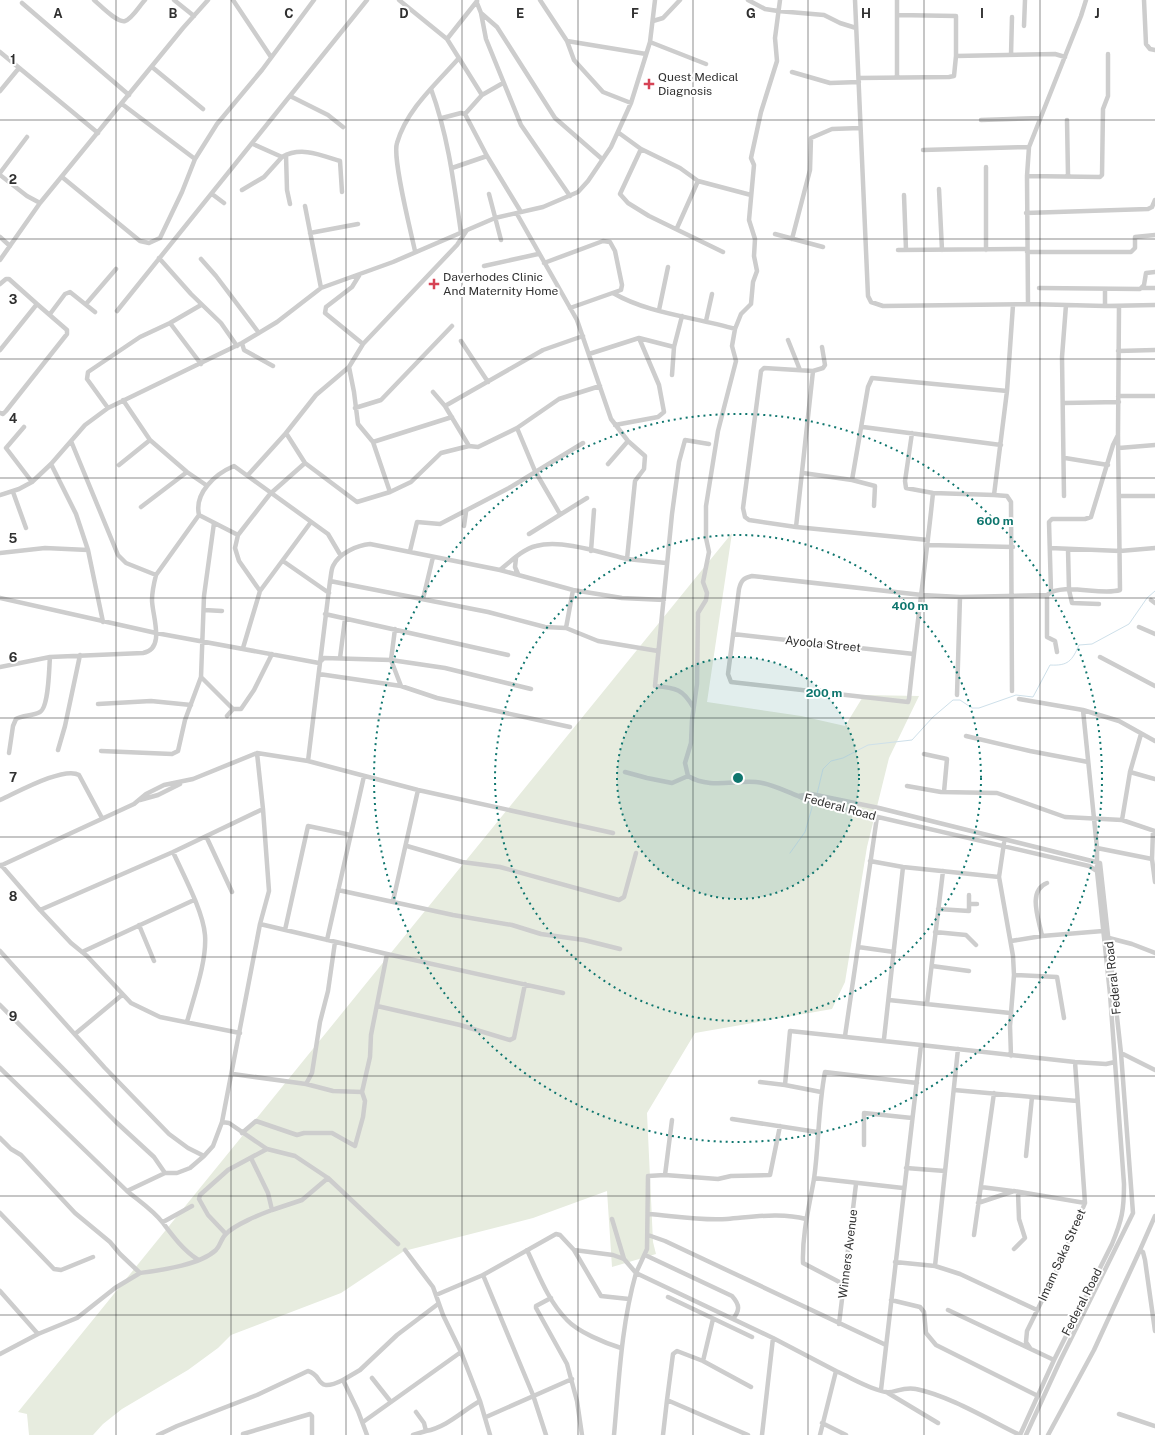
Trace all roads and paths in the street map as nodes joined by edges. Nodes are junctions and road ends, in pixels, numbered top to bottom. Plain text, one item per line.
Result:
1 (94, 0) edge
2 (145, 0) edge
3 (174, 0) edge
4 (208, 0) edge
5 (233, 0) edge
6 (314, 0) edge
7 (367, 0) edge
8 (398, 0) edge
9 (540, 0) edge
10 (655, 0) edge
11 (680, 0) edge
12 (748, 0) edge
13 (780, 0) edge
14 (855, 0) edge
15 (897, 0) edge
16 (1026, 0) edge
17 (1086, 0) edge
18 (1090, 0) edge
19 (1144, 0) edge
20 (478, 1) edge
21 (22, 3) dead end
22 (1084, 9) junction
23 (778, 11) junction
24 (481, 13) junction
25 (897, 15) junction
26 (194, 16) junction
27 (1012, 17) dead end
28 (653, 22) junction
29 (1024, 26) dead end
30 (856, 28) junction
31 (447, 39) junction
32 (567, 41) junction
33 (650, 42) junction
34 (1155, 50) edge
35 (0, 52) edge
36 (646, 54) junction
37 (1108, 54) dead end
38 (1011, 55) junction
39 (956, 56) junction
40 (271, 57) junction
41 (1064, 57) junction
42 (459, 58) junction
43 (706, 64) dead end
44 (152, 66) junction
45 (19, 68) junction
46 (792, 72) dead end
47 (897, 77) junction
48 (859, 80) junction
49 (503, 83) junction
50 (431, 89) junction
51 (0, 91) edge
52 (129, 95) junction
53 (482, 95) junction
54 (290, 96) junction
55 (122, 104) junction
56 (631, 104) junction
57 (203, 109) dead end
58 (465, 114) junction
59 (442, 118) junction
60 (1040, 118) junction
61 (981, 120) dead end
62 (1067, 120) dead end
63 (343, 127) dead end
64 (860, 128) junction
65 (619, 132) junction
66 (98, 133) junction
67 (27, 137) dead end
68 (253, 144) junction
69 (1029, 147) junction
70 (641, 149) junction
71 (923, 150) dead end
72 (284, 156) junction
73 (487, 156) junction
74 (195, 158) junction
75 (602, 160) junction
76 (986, 167) dead end
77 (452, 168) junction
78 (0, 174) edge
79 (1068, 175) junction
80 (1026, 176) junction
81 (62, 177) junction
82 (698, 181) junction
83 (939, 189) dead end
84 (242, 190) dead end
85 (342, 192) dead end
86 (212, 194) junction
87 (489, 194) dead end
88 (751, 195) junction
89 (904, 195) dead end
90 (570, 196) junction
91 (1155, 200) edge
92 (40, 203) junction
93 (224, 204) dead end
94 (290, 204) dead end
95 (305, 206) dead end
96 (519, 213) junction
97 (1026, 213) junction
98 (495, 218) junction
99 (358, 224) dead end
100 (677, 228) junction
101 (468, 230) junction
102 (310, 233) junction
103 (461, 233) junction
104 (775, 234) dead end
105 (1155, 235) edge
106 (0, 237) edge
107 (792, 239) junction
108 (501, 240) dead end
109 (10, 246) junction
110 (823, 247) dead end
111 (898, 250) dead end
112 (906, 250) junction
113 (942, 250) junction
114 (986, 250) junction
115 (1027, 250) junction
116 (415, 251) junction
117 (723, 252) dead end
118 (538, 254) junction
119 (159, 258) junction
120 (201, 259) dead end
121 (0, 260) edge
122 (544, 264) junction
123 (484, 266) dead end
124 (668, 267) dead end
125 (116, 269) dead end
126 (1155, 272) edge
127 (360, 274) junction
128 (0, 284) edge
129 (321, 288) junction
130 (1039, 288) dead end
131 (1142, 288) junction
132 (1155, 288) edge
133 (1105, 289) junction
134 (613, 292) junction
135 (712, 294) dead end
136 (37, 304) junction
137 (86, 304) junction
138 (1028, 304) junction
139 (201, 305) junction
140 (1013, 305) junction
141 (1066, 305) junction
142 (1155, 305) edge
143 (1105, 306) junction
144 (1118, 306) junction
145 (570, 308) junction
146 (659, 310) junction
147 (117, 311) dead end
148 (95, 312) dead end
149 (50, 314) junction
150 (682, 316) junction
151 (706, 321) junction
152 (170, 323) junction
153 (452, 326) dead end
154 (735, 329) junction
155 (259, 333) junction
156 (583, 336) junction
157 (639, 338) junction
158 (788, 340) dead end
159 (461, 341) dead end
160 (242, 343) junction
161 (363, 344) junction
162 (236, 346) junction
163 (674, 347) junction
164 (822, 347) dead end
165 (0, 350) edge
166 (1155, 350) edge
167 (1118, 351) junction
168 (589, 354) junction
169 (201, 364) junction
170 (273, 366) dead end
171 (349, 368) junction
172 (800, 370) junction
173 (813, 371) junction
174 (672, 375) dead end
175 (488, 382) junction
176 (600, 386) junction
177 (1007, 391) junction
178 (433, 392) dead end
179 (1118, 396) junction
180 (1155, 396) edge
181 (123, 400) junction
182 (1119, 402) junction
183 (1064, 403) junction
184 (445, 406) junction
185 (108, 408) junction
186 (355, 408) junction
187 (0, 413) edge
188 (452, 417) junction
189 (615, 425) junction
190 (24, 427) dead end
191 (863, 427) junction
192 (516, 428) junction
193 (286, 432) junction
194 (912, 433) junction
195 (1118, 435) junction
196 (150, 440) junction
197 (71, 441) junction
198 (628, 441) junction
199 (373, 442) junction
200 (583, 442) dead end
201 (709, 444) dead end
202 (1001, 445) junction
203 (1155, 445) edge
204 (469, 446) junction
205 (1119, 448) junction
206 (1065, 458) junction
207 (305, 463) junction
208 (51, 464) junction
209 (608, 464) dead end
210 (1108, 465) junction
211 (119, 466) dead end
212 (535, 471) junction
213 (187, 472) junction
214 (803, 473) junction
215 (248, 475) junction
216 (852, 480) junction
217 (32, 482) junction
218 (206, 485) junction
219 (13, 492) junction
220 (390, 492) junction
221 (933, 493) junction
222 (270, 494) junction
223 (0, 495) edge
224 (994, 495) junction
225 (1064, 496) dead end
226 (1119, 496) junction
227 (1155, 496) edge
228 (587, 498) dead end
229 (874, 506) dead end
230 (141, 507) dead end
231 (594, 510) dead end
232 (466, 512) junction
233 (560, 514) junction
234 (199, 516) junction
235 (311, 522) junction
236 (214, 523) junction
237 (464, 526) dead end
238 (796, 527) junction
239 (26, 528) dead end
240 (529, 534) dead end
241 (238, 535) junction
242 (928, 542) junction
243 (1012, 547) junction
244 (1050, 548) junction
245 (1155, 548) edge
246 (1068, 549) junction
247 (88, 550) junction
248 (410, 551) junction
249 (591, 551) junction
250 (1120, 551) junction
251 (0, 553) edge
252 (341, 556) junction
253 (433, 556) junction
254 (516, 558) junction
255 (628, 559) junction
256 (284, 561) junction
257 (666, 563) junction
258 (500, 570) junction
259 (156, 574) junction
260 (518, 574) junction
261 (330, 581) junction
262 (573, 590) junction
263 (1069, 590) junction
264 (260, 591) junction
265 (329, 593) junction
266 (1049, 593) junction
267 (922, 595) junction
268 (1013, 596) junction
269 (960, 597) junction
270 (0, 598) edge
271 (423, 599) junction
272 (664, 600) junction
273 (1099, 604) dead end
274 (204, 610) junction
275 (222, 611) dead end
276 (326, 614) junction
277 (345, 619) junction
278 (103, 622) junction
279 (1139, 627) dead end
280 (566, 628) junction
281 (394, 629) junction
282 (156, 633) junction
283 (733, 634) junction
284 (1155, 634) edge
285 (203, 640) junction
286 (243, 648) junction
287 (658, 651) junction
288 (1056, 652) dead end
289 (272, 654) junction
290 (914, 654) junction
291 (80, 655) junction
292 (508, 655) dead end
293 (50, 657) junction
294 (1100, 657) dead end
295 (340, 658) junction
296 (391, 660) junction
297 (319, 663) junction
298 (0, 666) edge
299 (319, 674) junction
300 (201, 677) junction
301 (401, 686) junction
302 (1155, 686) edge
303 (531, 689) dead end
304 (1012, 691) dead end
305 (957, 695) dead end
306 (1019, 699) dead end
307 (98, 704) dead end
308 (191, 704) junction
309 (694, 707) junction
310 (233, 709) junction
311 (1083, 710) junction
312 (227, 716) dead end
313 (570, 727) dead end
314 (1141, 734) junction
315 (966, 736) dead end
316 (1155, 741) edge
317 (58, 750) dead end
318 (101, 751) dead end
319 (9, 753) dead end
320 (257, 753) junction
321 (924, 754) dead end
322 (308, 761) junction
323 (1088, 762) junction
324 (625, 772) dead end
325 (1130, 772) junction
326 (364, 776) junction
327 (688, 776) junction
328 (1155, 780) edge
329 (907, 786) dead end
330 (418, 790) junction
331 (944, 792) junction
332 (798, 796) junction
333 (0, 800) edge
334 (263, 809) junction
335 (877, 817) junction
336 (102, 818) junction
337 (1095, 819) junction
338 (1122, 820) junction
339 (1154, 831) edge
340 (613, 833) dead end
341 (351, 835) junction
342 (206, 836) junction
343 (1004, 839) junction
344 (407, 846) junction
345 (1003, 846) junction
346 (1097, 848) junction
347 (173, 852) junction
348 (636, 853) dead end
349 (1152, 859) junction
350 (870, 861) junction
351 (1098, 863) junction
352 (1, 866) edge
353 (904, 867) junction
354 (942, 871) junction
355 (1097, 871) junction
356 (999, 877) junction
357 (1155, 882) edge
358 (1047, 883) dead end
359 (338, 890) junction
360 (232, 892) dead end
361 (969, 896) dead end
362 (194, 900) junction
363 (393, 901) junction
364 (969, 904) junction
365 (977, 904) dead end
366 (938, 909) junction
367 (40, 910) junction
368 (260, 924) junction
369 (139, 925) junction
370 (285, 930) junction
371 (1103, 931) junction
372 (935, 932) junction
373 (1042, 936) junction
374 (1109, 938) junction
375 (327, 940) junction
376 (1011, 941) junction
377 (335, 942) junction
378 (976, 945) dead end
379 (858, 947) junction
380 (620, 949) dead end
381 (82, 952) junction
382 (894, 952) junction
383 (1, 953) edge
384 (387, 954) junction
385 (1155, 954) edge
386 (154, 961) dead end
387 (932, 966) junction
388 (969, 971) dead end
389 (1014, 974) junction
390 (525, 984) junction
391 (564, 993) dead end
392 (122, 994) junction
393 (889, 1000) junction
394 (927, 1004) junction
395 (0, 1005) edge
396 (377, 1006) junction
397 (1010, 1013) junction
398 (1064, 1018) dead end
399 (187, 1022) junction
400 (240, 1033) junction
401 (75, 1034) junction
402 (845, 1036) junction
403 (884, 1039) junction
404 (921, 1045) junction
405 (958, 1049) junction
406 (1121, 1053) junction
407 (1011, 1056) junction
408 (1075, 1062) junction
409 (1115, 1062) junction
410 (0, 1068) edge
411 (1155, 1070) edge
412 (233, 1074) junction
413 (760, 1082) dead end
414 (917, 1083) junction
415 (306, 1084) junction
416 (785, 1085) junction
417 (954, 1090) junction
418 (362, 1092) junction
419 (821, 1092) junction
420 (994, 1093) junction
421 (1032, 1097) junction
422 (1078, 1101) junction
423 (912, 1118) junction
424 (732, 1119) dead end
425 (672, 1120) dead end
426 (222, 1122) junction
427 (780, 1126) junction
428 (817, 1132) junction
429 (242, 1133) junction
430 (0, 1138) edge
431 (864, 1145) dead end
432 (268, 1149) junction
433 (1121, 1150) junction
434 (1128, 1150) junction
435 (204, 1156) junction
436 (1026, 1156) dead end
437 (251, 1158) junction
438 (906, 1168) junction
439 (945, 1171) junction
440 (165, 1173) junction
441 (665, 1175) junction
442 (328, 1178) junction
443 (814, 1178) junction
444 (856, 1184) junction
445 (981, 1187) junction
446 (903, 1188) junction
447 (127, 1191) junction
448 (1016, 1191) junction
449 (978, 1203) junction
450 (1085, 1203) junction
451 (192, 1206) dead end
452 (272, 1210) junction
453 (0, 1212) edge
454 (648, 1214) junction
455 (1155, 1216) edge
456 (612, 1219) dead end
457 (806, 1219) junction
458 (163, 1222) junction
459 (226, 1234) junction
460 (648, 1235) junction
461 (974, 1235) dead end
462 (398, 1244) dead end
463 (1014, 1249) dead end
464 (405, 1250) dead end
465 (527, 1250) junction
466 (574, 1250) junction
467 (1140, 1250) junction
468 (645, 1255) junction
469 (93, 1258) dead end
470 (197, 1259) junction
471 (624, 1259) junction
472 (895, 1262) junction
473 (935, 1266) junction
474 (140, 1273) junction
475 (636, 1274) junction
476 (483, 1275) junction
477 (845, 1285) junction
478 (0, 1291) edge
479 (436, 1296) junction
480 (668, 1297) dead end
481 (551, 1298) junction
482 (629, 1299) junction
483 (891, 1300) junction
484 (438, 1304) junction
485 (948, 1310) dead end
486 (1037, 1310) junction
487 (713, 1319) junction
488 (733, 1319) junction
489 (839, 1324) junction
490 (1155, 1331) edge
491 (38, 1334) junction
492 (752, 1337) dead end
493 (773, 1338) junction
494 (886, 1345) junction
495 (622, 1348) junction
496 (1030, 1348) junction
497 (461, 1352) junction
498 (0, 1354) edge
499 (1054, 1360) junction
500 (703, 1361) junction
501 (836, 1371) junction
502 (372, 1378) dead end
503 (572, 1379) junction
504 (343, 1380) junction
505 (751, 1387) dead end
506 (881, 1390) junction
507 (888, 1393) junction
508 (533, 1395) junction
509 (1038, 1396) junction
510 (480, 1400) junction
511 (667, 1400) junction
512 (391, 1402) junction
513 (416, 1412) dead end
514 (1119, 1414) dead end
515 (486, 1417) junction
516 (363, 1422) junction
517 (822, 1423) junction
518 (938, 1423) dead end
519 (1155, 1426) edge
520 (426, 1431) junction
521 (243, 1434) dead end
522 (158, 1435) edge
523 (312, 1435) edge
524 (367, 1435) edge
525 (413, 1435) edge
526 (490, 1435) edge
527 (546, 1435) edge
528 (582, 1435) edge
529 (614, 1435) edge
530 (663, 1435) edge
531 (748, 1435) edge
532 (762, 1435) edge
533 (820, 1435) edge
534 (846, 1435) edge
535 (1020, 1435) edge
536 (1026, 1435) edge
537 (1048, 1435) edge

1 - 2 street
3 - 26 street
4 - 26 street
5 - 40 street
6 - 40 street
7 - 54 street
8 - 31 street
9 - 32 street
10 - 28 street
11 - 28 street
12 - 23 street
13 - 23 street
14 - 30 street
15 - 25 street
16 - 29 street
17 - 22 street
18 - 22 street
19 - 34 street
20 - 24 street
20 - 31 street
21 - 52 street
22 - 41 street
23 - 30 street
23 - 88 street
24 - 49 street
24 - 75 street
25 - 39 street
25 - 47 street
26 - 44 street
27 - 38 street
28 - 33 street
30 - 48 street
31 - 42 street
32 - 36 street
32 - 56 street
33 - 36 street
33 - 43 street
35 - 45 street
36 - 56 street
37 - 79 street
38 - 39 street
38 - 41 street
39 - 47 street
40 - 74 street
41 - 60 street
42 - 50 street
42 - 53 street
44 - 52 street
44 - 57 street
45 - 51 street
45 - 66 street
46 - 48 street
47 - 48 street
48 - 64 street
49 - 53 street
49 - 90 street
50 - 59 street
50 - 116 street
52 - 55 street
53 - 58 street
54 - 63 street
54 - 68 street
55 - 66 street
55 - 74 street
56 - 65 street
58 - 59 street
58 - 73 street
59 - 77 street
60 - 61 street
60 - 69 street
62 - 79 street
64 - 107 street
64 - 140 street
65 - 70 street
65 - 75 street
66 - 81 street
67 - 78 street
68 - 72 street
68 - 86 street
69 - 71 street
69 - 80 street
70 - 82 street
70 - 100 street
72 - 84 street
72 - 85 street
72 - 94 street
73 - 77 street
73 - 96 street
74 - 81 street
75 - 90 street
76 - 114 street
77 - 103 street
78 - 92 street
79 - 80 street
80 - 97 street
81 - 92 street
82 - 88 street
82 - 100 street
83 - 113 street
86 - 93 street
86 - 119 street
87 - 98 street
88 - 154 street
89 - 112 street
90 - 96 street
91 - 97 street
92 - 109 street
95 - 102 street
96 - 98 street
96 - 118 street
97 - 115 street
98 - 101 street
98 - 108 street
99 - 102 street
100 - 117 street
101 - 103 street
101 - 161 street
102 - 129 street
103 - 116 street
104 - 107 street
105 - 115 street
106 - 109 street
107 - 110 street
109 - 121 street
111 - 112 street
112 - 113 street
113 - 114 street
114 - 115 street
115 - 138 street
116 - 127 street
118 - 122 street
118 - 123 street
119 - 139 street
119 - 147 street
120 - 155 street
122 - 134 street
122 - 145 street
124 - 146 street
125 - 137 street
126 - 131 street
127 - 129 street
127 - 161 street
128 - 136 street
129 - 155 street
130 - 133 street
131 - 132 street
131 - 133 street
133 - 143 street
134 - 145 street
134 - 146 street
135 - 151 street
136 - 149 street
136 - 165 street
137 - 148 street
137 - 149 street
138 - 140 street
138 - 141 street
139 - 152 street
139 - 162 street
140 - 177 street
141 - 143 street
141 - 183 street
142 - 144 street
143 - 144 street
144 - 167 street
145 - 156 street
146 - 150 street
149 - 187 street
150 - 151 street
150 - 163 street
151 - 154 street
152 - 169 street
152 - 185 street
153 - 186 street
154 - 309 street
155 - 160 street
156 - 168 street
156 - 175 street
157 - 163 street
157 - 168 street
157 - 189 street
158 - 172 street
159 - 175 street
160 - 162 street
160 - 170 street
161 - 171 street
162 - 169 street
163 - 174 street
164 - 173 street
166 - 167 street
167 - 179 street
168 - 176 street
169 - 181 street
171 - 186 street
171 - 193 street
172 - 173 street
172 - 238 street
173 - 214 street
175 - 184 street
176 - 189 street
176 - 192 street
177 - 191 street
177 - 202 street
178 - 184 street
179 - 180 street
179 - 182 street
181 - 185 street
181 - 196 street
182 - 183 street
182 - 195 street
183 - 206 street
184 - 188 street
185 - 197 street
186 - 199 street
188 - 199 street
188 - 204 street
189 - 198 street
190 - 217 street
191 - 194 street
191 - 216 street
192 - 204 street
192 - 212 street
193 - 207 street
193 - 215 street
194 - 202 street
194 - 221 street
195 - 205 street
195 - 210 street
196 - 211 street
196 - 213 street
197 - 208 street
197 - 259 street
198 - 209 street
198 - 255 street
199 - 220 street
200 - 212 street
201 - 257 street
202 - 224 street
203 - 205 street
204 - 220 street
205 - 226 street
206 - 210 street
206 - 225 street
207 - 220 street
207 - 222 street
208 - 217 street
208 - 247 street
210 - 244 street
212 - 232 street
212 - 233 street
213 - 218 street
213 - 230 street
214 - 216 street
214 - 238 street
215 - 218 street
215 - 222 street
216 - 229 street
217 - 219 street
218 - 234 street
219 - 223 street
219 - 239 street
221 - 224 street
221 - 242 street
222 - 235 street
222 - 241 street
224 - 243 street
226 - 227 street
226 - 250 street
228 - 233 street
231 - 249 street
232 - 237 street
232 - 248 street
233 - 240 street
234 - 236 street
234 - 259 street
235 - 252 street
235 - 256 street
236 - 241 street
236 - 274 street
238 - 242 street
241 - 264 street
242 - 243 street
242 - 267 street
243 - 268 street
244 - 246 street
244 - 266 street
245 - 250 street
246 - 250 street
246 - 263 street
247 - 251 street
247 - 278 street
248 - 252 street
248 - 253 street
249 - 254 street
249 - 255 street
250 - 263 street
252 - 261 street
253 - 258 street
253 - 271 street
254 - 258 street
254 - 260 street
255 - 257 street
256 - 264 street
256 - 265 street
257 - 272 street
258 - 260 street
259 - 282 street
260 - 262 street
261 - 265 street
261 - 271 street
262 - 272 street
262 - 280 street
263 - 266 street
263 - 273 street
264 - 286 street
265 - 276 street
266 - 268 street
266 - 288 street
267 - 269 street
267 - 283 street
267 - 290 street
268 - 269 street
268 - 304 street
269 - 305 street
270 - 278 street
271 - 280 street
272 - 287 street
274 - 275 street
274 - 285 street
276 - 277 street
276 - 297 street
277 - 281 street
277 - 295 street
278 - 282 street
279 - 284 street
280 - 287 street
281 - 292 street
281 - 296 street
282 - 285 street
282 - 291 street
283 - 290 street, Ayoola Street
283 - 290 street
285 - 286 street
285 - 300 street
286 - 289 street
287 - 309 street
289 - 297 street
289 - 310 street
291 - 293 street
291 - 317 street
293 - 298 street
293 - 319 street
294 - 302 street
295 - 296 street
295 - 297 street
296 - 301 street
296 - 303 street
297 - 299 street
299 - 301 street
299 - 322 street
300 - 308 street
300 - 310 street
301 - 313 street
306 - 311 street
307 - 308 street
308 - 318 street
309 - 327 street
310 - 312 street
311 - 314 street
311 - 323 street
314 - 316 street
314 - 325 street
315 - 323 street
320 - 322 street
320 - 334 street
320 - 336 street
321 - 331 street
322 - 326 street
323 - 337 street
324 - 327 street
325 - 328 street
325 - 338 street
326 - 330 street
326 - 341 street
327 - 332 street
329 - 331 street
330 - 340 street
330 - 344 street
331 - 337 street
332 - 335 street, Federal Road
332 - 343 street, Federal Road
333 - 336 street
334 - 342 street
334 - 368 street
335 - 345 street, Federal Road
335 - 350 street
336 - 352 street
337 - 338 street
337 - 346 street
338 - 339 street
339 - 349 street
341 - 359 street
341 - 370 street
342 - 347 street
342 - 360 street
343 - 345 street
343 - 351 street, Federal Road
344 - 348 street
344 - 363 street
345 - 355 street, Federal Road
345 - 356 street
346 - 349 street
346 - 351 street
347 - 362 street
347 - 367 street
349 - 357 street
350 - 353 street
350 - 379 street
351 - 355 street
351 - 374 street, Federal Road
352 - 367 street
353 - 354 street
353 - 382 street
354 - 356 street
354 - 366 street
355 - 371 street, Federal Road
356 - 376 street
358 - 373 street
359 - 363 street
359 - 375 street
361 - 364 street
362 - 369 street
362 - 399 street
363 - 380 street
364 - 365 street
364 - 366 street
366 - 372 street
367 - 381 street
368 - 370 street
368 - 400 street
369 - 381 street
369 - 386 street
370 - 375 street
371 - 373 street
371 - 409 street, Federal Road
372 - 378 street
372 - 387 street
373 - 376 street
374 - 385 street
374 - 406 street, Federal Road
375 - 377 street
376 - 389 street
377 - 384 street
377 - 415 street
379 - 382 street
379 - 402 street
381 - 392 street
382 - 393 street
383 - 401 street
384 - 390 street
384 - 396 street
387 - 388 street
387 - 394 street
389 - 397 street
389 - 398 street
390 - 391 street
390 - 396 street
392 - 399 street
392 - 401 street
393 - 394 street
393 - 403 street
394 - 397 street
395 - 440 street
396 - 418 street
397 - 407 street
399 - 400 street
400 - 412 street
401 - 435 street
402 - 403 street
402 - 416 street
403 - 404 street
404 - 405 street
404 - 414 street
405 - 407 street
405 - 417 street
406 - 411 street
406 - 434 street, Federal Road
407 - 408 street
408 - 409 street
408 - 422 street, Imam Saka Street
409 - 433 street, Federal Road
410 - 447 street
412 - 415 street
412 - 426 street
413 - 416 street
414 - 419 street
414 - 423 street
415 - 418 street
416 - 419 street
417 - 420 street
417 - 439 street
418 - 429 street
419 - 428 street
420 - 421 street
420 - 445 street
421 - 422 street
421 - 436 street
422 - 450 street, Imam Saka Street
423 - 431 street
423 - 438 street
424 - 427 street
425 - 441 street
426 - 429 street
426 - 435 street
427 - 428 street
427 - 441 street
428 - 443 street
429 - 432 street
430 - 474 street
432 - 437 street
432 - 442 street
433 - 434 street
433 - 499 street, Federal Road
434 - 536 street, Federal Road
435 - 440 street
437 - 452 street
437 - 459 street
438 - 439 street
438 - 446 street
439 - 473 street
440 - 447 street
441 - 454 street
442 - 452 street
442 - 462 street
443 - 444 street
443 - 457 street
444 - 446 street
444 - 477 street, Winners Avenue
445 - 448 street
445 - 449 street
446 - 472 street
447 - 458 street
448 - 449 street
448 - 450 street
448 - 463 street
449 - 461 street
450 - 486 street, Imam Saka Street
451 - 458 street
452 - 459 street
453 - 469 street
454 - 457 street
454 - 460 street
455 - 467 street
456 - 471 street
457 - 477 street
458 - 470 street
459 - 470 street
460 - 468 street
460 - 489 street
464 - 479 street
465 - 466 street
465 - 476 street
465 - 481 street
466 - 471 street
466 - 482 street
467 - 490 street
467 - 537 street
468 - 475 street
468 - 488 street
470 - 474 street
471 - 475 street
472 - 473 street
472 - 483 street
473 - 486 street
474 - 491 street
475 - 482 street
475 - 488 street
476 - 479 street
476 - 508 street
477 - 489 street, Winners Avenue
478 - 491 street
479 - 484 street
480 - 487 street
481 - 495 street
481 - 503 street
482 - 495 street
483 - 494 street
483 - 509 street
484 - 497 street
484 - 504 street
485 - 496 street
486 - 496 street, Imam Saka Street
487 - 492 street
487 - 500 street
488 - 493 street
489 - 494 street
491 - 498 street
493 - 501 street
493 - 532 street
494 - 506 street
495 - 529 street
496 - 499 street
497 - 510 street
497 - 512 street
499 - 509 street, Federal Road
500 - 505 street
500 - 511 street
501 - 506 street
501 - 517 street
502 - 512 street
503 - 508 street
503 - 528 street
504 - 516 street
504 - 522 street
506 - 507 street
507 - 518 street
507 - 535 street
508 - 515 street
508 - 527 street
509 - 535 street, Federal Road
510 - 515 street
510 - 520 street
511 - 530 street
511 - 531 street
512 - 516 street
513 - 520 street
514 - 519 street
515 - 526 street
516 - 524 street
517 - 533 street
517 - 534 street
520 - 525 street
521 - 523 street

